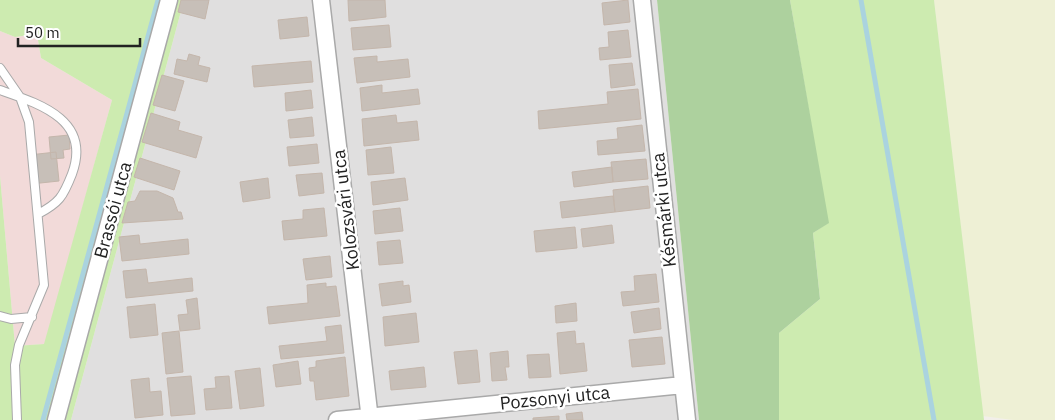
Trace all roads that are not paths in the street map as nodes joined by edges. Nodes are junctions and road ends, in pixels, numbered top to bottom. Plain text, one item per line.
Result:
1 (169, 0) edge
2 (321, 0) edge
3 (642, 0) edge
4 (0, 68) edge
5 (0, 90) edge
6 (20, 97) junction
7 (38, 214) junction
8 (0, 316) edge
9 (32, 317) junction
10 (683, 385) junction
11 (370, 418) edge
12 (17, 420) edge
13 (56, 420) edge
14 (337, 420) edge
15 (687, 420) edge

1 - 13 street, Brassói utca
2 - 11 street, Kolozsvári utca
3 - 10 street, Késmárki utca
4 - 6 lane
5 - 6 lane
6 - 7 lane
6 - 7 lane
7 - 9 lane
8 - 9 lane
9 - 12 lane
10 - 11 street, Pozsonyi utca
10 - 15 street, Késmárki utca
11 - 14 street, Pozsonyi utca

